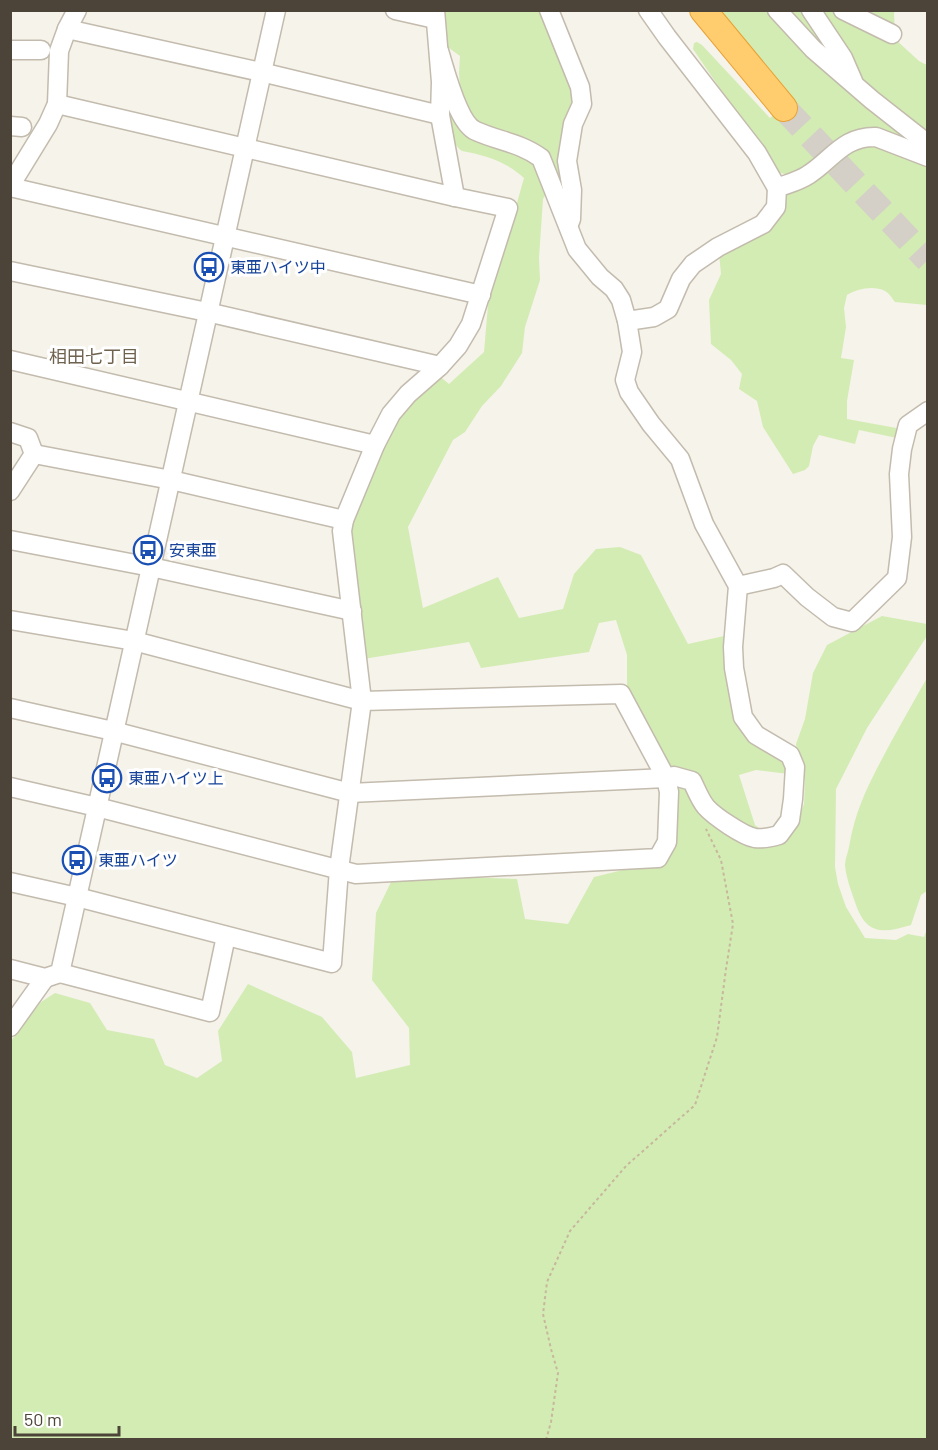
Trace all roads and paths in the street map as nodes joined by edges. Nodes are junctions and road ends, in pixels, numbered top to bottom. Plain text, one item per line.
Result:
1 (276, 10) edge
2 (394, 10) edge
3 (549, 10) edge
4 (648, 10) edge
5 (703, 10) edge
6 (777, 10) edge
7 (811, 10) edge
8 (843, 10) edge
9 (76, 11) edge
10 (435, 15) edge
11 (67, 28) junction
12 (892, 34) dead end
13 (10, 50) edge
14 (41, 50) dead end
15 (439, 51) junction
16 (261, 72) junction
17 (855, 85) junction
18 (57, 104) junction
19 (784, 108) tunnel mouth
20 (440, 114) junction
21 (927, 144) edge
22 (244, 148) junction
23 (927, 157) edge
24 (10, 186) edge
25 (777, 188) junction
26 (455, 197) junction
27 (568, 228) junction
28 (225, 237) junction
29 (10, 272) edge
30 (482, 295) junction
31 (207, 312) junction
32 (627, 321) junction
33 (10, 360) edge
34 (440, 366) junction
35 (188, 401) junction
36 (927, 411) edge
37 (10, 432) edge
38 (375, 445) junction
39 (34, 454) junction
40 (171, 480) junction
41 (10, 491) edge
42 (344, 520) junction
43 (10, 540) edge
44 (151, 567) junction
45 (738, 586) junction
46 (352, 611) junction
47 (10, 620) edge
48 (134, 641) junction
49 (362, 701) junction
50 (10, 708) edge
51 (113, 731) junction
52 (666, 778) junction
53 (10, 787) edge
54 (350, 793) junction
55 (97, 807) junction
56 (706, 829) dead end
57 (339, 869) junction
58 (10, 882) edge
59 (76, 897) junction
60 (226, 936) junction
61 (10, 969) edge
62 (52, 975) junction
63 (10, 1027) edge
64 (546, 1440) edge

1 - 16 street
2 - 10 street
3 - 27 street
4 - 25 street
5 - 19 highway
6 - 17 street
7 - 17 street
8 - 12 street
9 - 11 street
10 - 15 street
11 - 16 street
11 - 18 street
13 - 14 street
15 - 20 street
15 - 27 street
16 - 20 street
16 - 22 street
17 - 21 street
18 - 22 street
18 - 24 street
20 - 26 street
22 - 26 street
22 - 28 street
23 - 25 street
24 - 28 street
25 - 32 street
26 - 30 street
27 - 32 street
28 - 30 street
28 - 31 street
29 - 31 street
30 - 34 street
31 - 34 street
31 - 35 street
32 - 45 street
33 - 35 street
34 - 38 street
35 - 38 street
35 - 40 street
36 - 45 street
37 - 39 street
38 - 42 street
39 - 40 street
39 - 41 street
40 - 42 street
40 - 44 street
42 - 46 street
43 - 44 street
44 - 46 street
44 - 48 street
45 - 52 street
46 - 49 street
47 - 48 street
48 - 49 street
48 - 51 street
49 - 52 street
49 - 54 street
50 - 51 street
51 - 54 street
51 - 55 street
52 - 54 street
52 - 57 street
53 - 55 street
54 - 57 street
55 - 57 street
55 - 59 street
56 - 64 path
57 - 60 street
58 - 59 street
59 - 60 street
59 - 62 street
60 - 62 street
61 - 62 street
62 - 63 street

